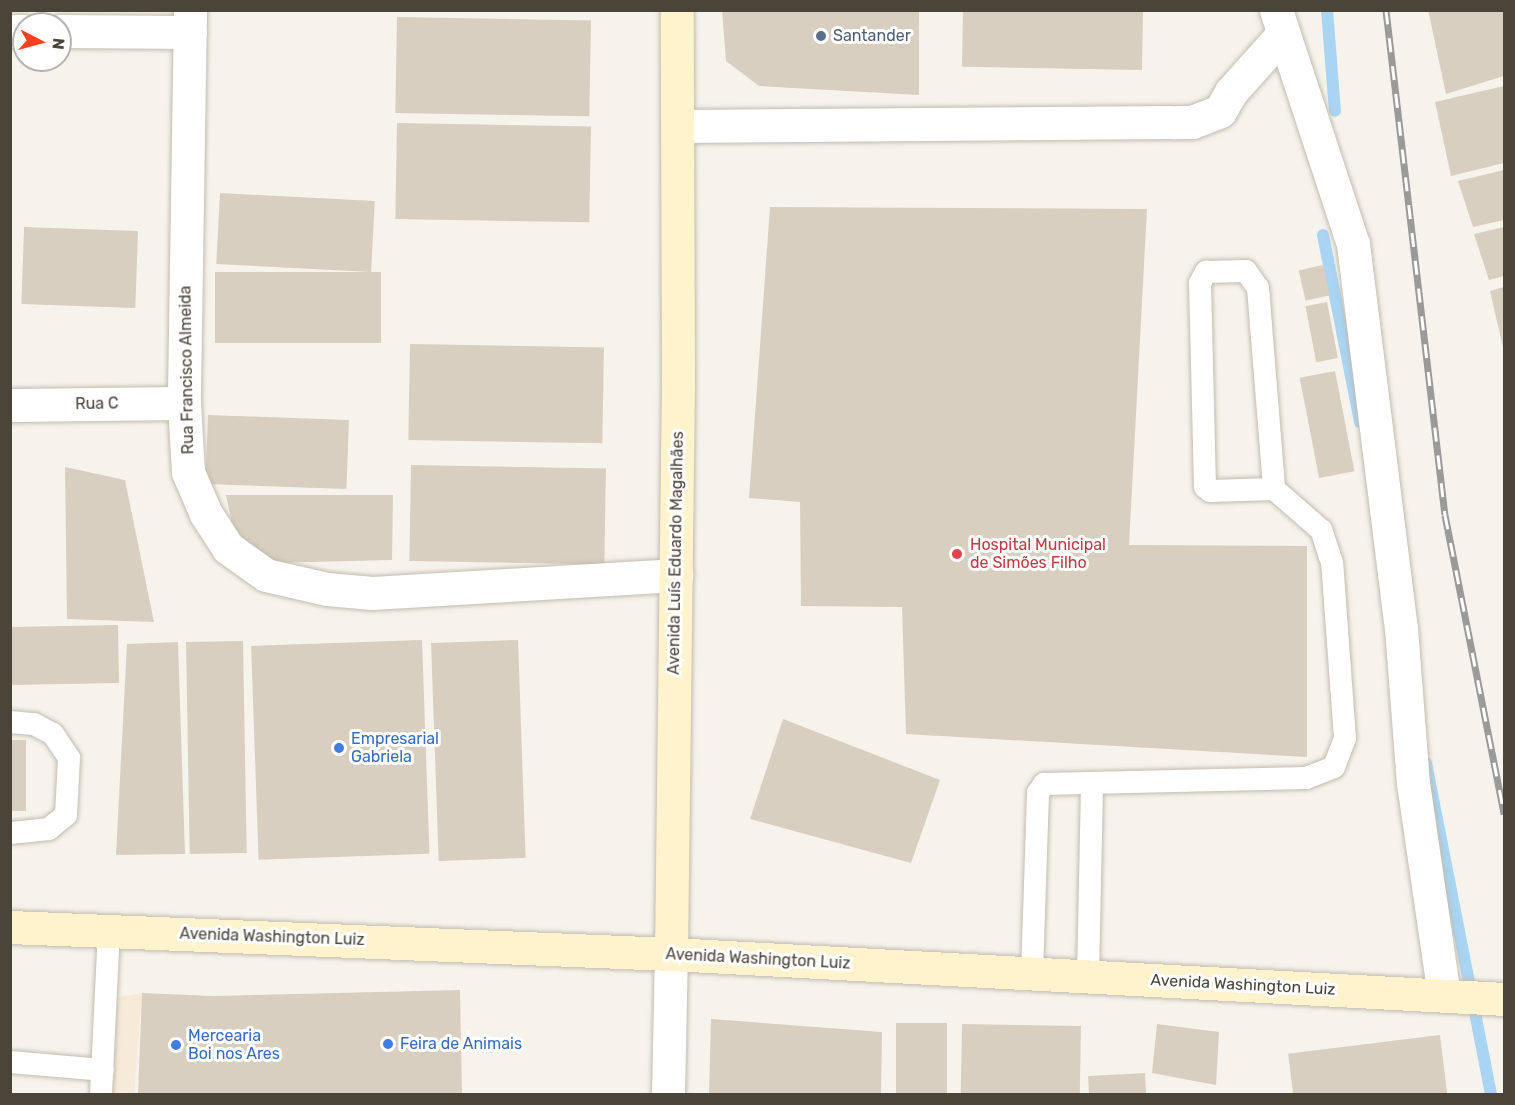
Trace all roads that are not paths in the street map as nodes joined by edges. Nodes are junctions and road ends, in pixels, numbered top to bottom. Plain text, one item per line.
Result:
1 (676, 10) edge
2 (190, 21) edge
3 (1279, 23) edge
4 (72, 31) edge
5 (678, 126) junction
6 (184, 404) junction
7 (10, 405) edge
8 (1274, 489) junction
9 (676, 575) junction
10 (10, 722) edge
11 (1092, 783) junction
12 (10, 833) edge
13 (10, 927) edge
14 (109, 930) junction
15 (671, 954) junction
16 (1032, 974) junction
17 (1088, 977) junction
18 (1453, 996) junction
19 (1504, 999) edge
20 (10, 1062) edge
21 (103, 1070) junction
22 (101, 1095) edge
23 (668, 1095) edge

1 - 5 main road, Avenida Luís Eduardo Magalhães
2 - 4 street
2 - 6 street, Rua Francisco Almeida
3 - 5 street
3 - 18 street
5 - 9 main road, Avenida Luís Eduardo Magalhães
6 - 7 street, Rua C
6 - 9 street, Rua Francisco Almeida
8 - 8 lane
8 - 11 lane
9 - 15 main road, Avenida Luís Eduardo Magalhães
10 - 12 lane
11 - 16 lane
11 - 17 lane
13 - 14 main road, Avenida Washington Luiz
14 - 15 main road, Avenida Washington Luiz
14 - 21 lane
15 - 16 main road, Avenida Washington Luiz
15 - 23 street, Avenida Luís Eduardo Magalhães
16 - 17 main road, Avenida Washington Luiz
17 - 18 main road, Avenida Washington Luiz
18 - 19 main road, Avenida Washington Luiz
20 - 21 lane
21 - 22 lane

